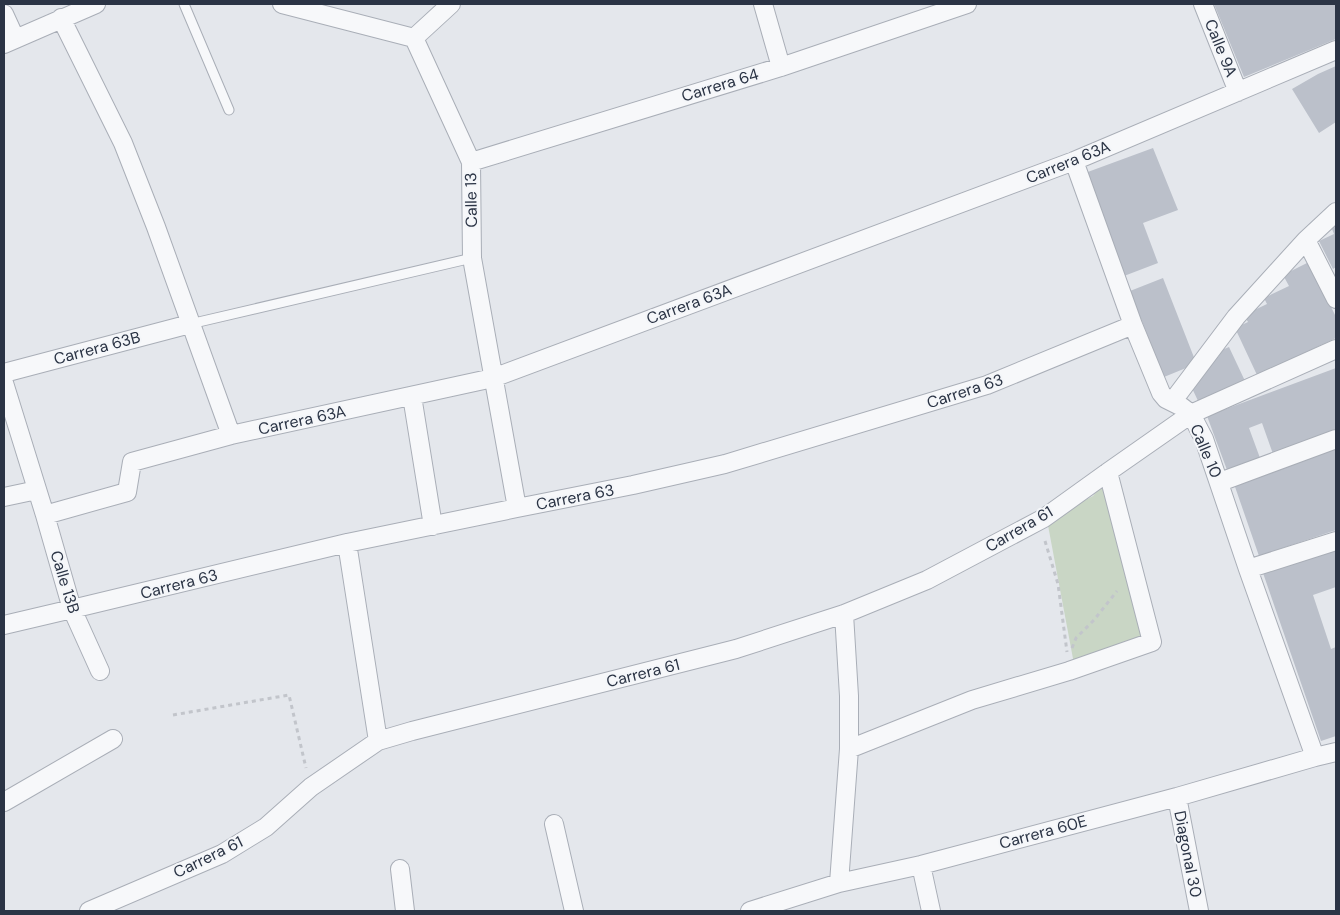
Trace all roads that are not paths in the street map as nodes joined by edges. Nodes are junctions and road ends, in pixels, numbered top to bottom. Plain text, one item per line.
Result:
1 (96, 4) edge
2 (184, 4) edge
3 (282, 4) edge
4 (451, 4) edge
5 (763, 4) edge
6 (967, 4) edge
7 (1203, 4) edge
8 (4, 14) edge
9 (61, 18) junction
10 (414, 38) junction
11 (9, 41) edge
12 (1336, 50) edge
13 (781, 67) junction
14 (1238, 92) junction
15 (229, 110) dead end
16 (1074, 161) junction
17 (471, 162) junction
18 (1336, 212) edge
19 (1306, 240) junction
20 (472, 258) junction
21 (1336, 299) edge
22 (190, 324) junction
23 (1133, 325) junction
24 (1336, 349) edge
25 (4, 373) edge
26 (493, 378) junction
27 (4, 383) edge
28 (412, 396) junction
29 (1172, 402) junction
30 (1190, 414) junction
31 (231, 435) junction
32 (1336, 439) edge
33 (1108, 472) junction
34 (1220, 482) junction
35 (37, 490) junction
36 (4, 497) edge
37 (517, 508) junction
38 (45, 515) junction
39 (432, 526) junction
40 (1336, 541) edge
41 (347, 543) junction
42 (1248, 569) junction
43 (72, 610) junction
44 (844, 614) junction
45 (4, 625) edge
46 (100, 671) dead end
47 (113, 739) dead end
48 (378, 741) junction
49 (849, 749) junction
50 (1336, 752) edge
51 (1315, 757) junction
52 (1176, 797) junction
53 (4, 802) edge
54 (554, 824) dead end
55 (921, 865) junction
56 (400, 869) dead end
57 (839, 883) junction
58 (89, 911) edge
59 (405, 911) edge
60 (574, 911) edge
61 (751, 911) edge
62 (931, 911) edge
63 (1199, 911) edge

1 - 9 street
2 - 15 lane
3 - 10 street
4 - 10 street
5 - 13 street
6 - 13 street, Carrera 64
7 - 14 street, Calle 9A
8 - 11 street
9 - 11 street
9 - 22 street
10 - 17 street, Calle 13
12 - 14 street, Carrera 63A
13 - 17 street, Carrera 64
14 - 16 street, Carrera 63A
16 - 23 street, Calle 10
16 - 26 street, Carrera 63A
17 - 20 street, Calle 13
18 - 19 street
19 - 21 street
19 - 29 street
20 - 22 lane
20 - 26 street, Calle 13
22 - 25 street, Carrera 63B
22 - 31 street
23 - 29 street, Calle 10
23 - 37 street, Carrera 63
24 - 30 street, Carrera 61
26 - 28 street, Carrera 63A
26 - 37 street, Calle 13
27 - 35 street, Calle 13B
28 - 31 street, Carrera 63A
28 - 39 street
29 - 30 street, Calle 10
30 - 33 street, Carrera 61
30 - 34 street, Calle 10
31 - 38 street, Carrera 63A
32 - 34 street
33 - 44 street, Carrera 61
33 - 49 street
34 - 42 street, Calle 10
35 - 36 street
35 - 38 street, Calle 13B
37 - 39 street, Carrera 63
38 - 43 street, Calle 13B
39 - 41 street, Carrera 63
40 - 42 street
41 - 43 street, Carrera 63
41 - 48 street
42 - 51 street, Calle 10
43 - 45 street, Carrera 63
43 - 46 street, Calle 13B
44 - 48 street, Carrera 61
44 - 49 street
47 - 53 street
48 - 58 street, Carrera 61
49 - 57 street
50 - 51 street, Carrera 60E
51 - 52 street, Carrera 60E
52 - 55 street, Carrera 60E
52 - 63 street, Diagonal 30
54 - 60 street
55 - 57 street, Carrera 60E
55 - 62 street
56 - 59 street
57 - 61 street, Carrera 60E

